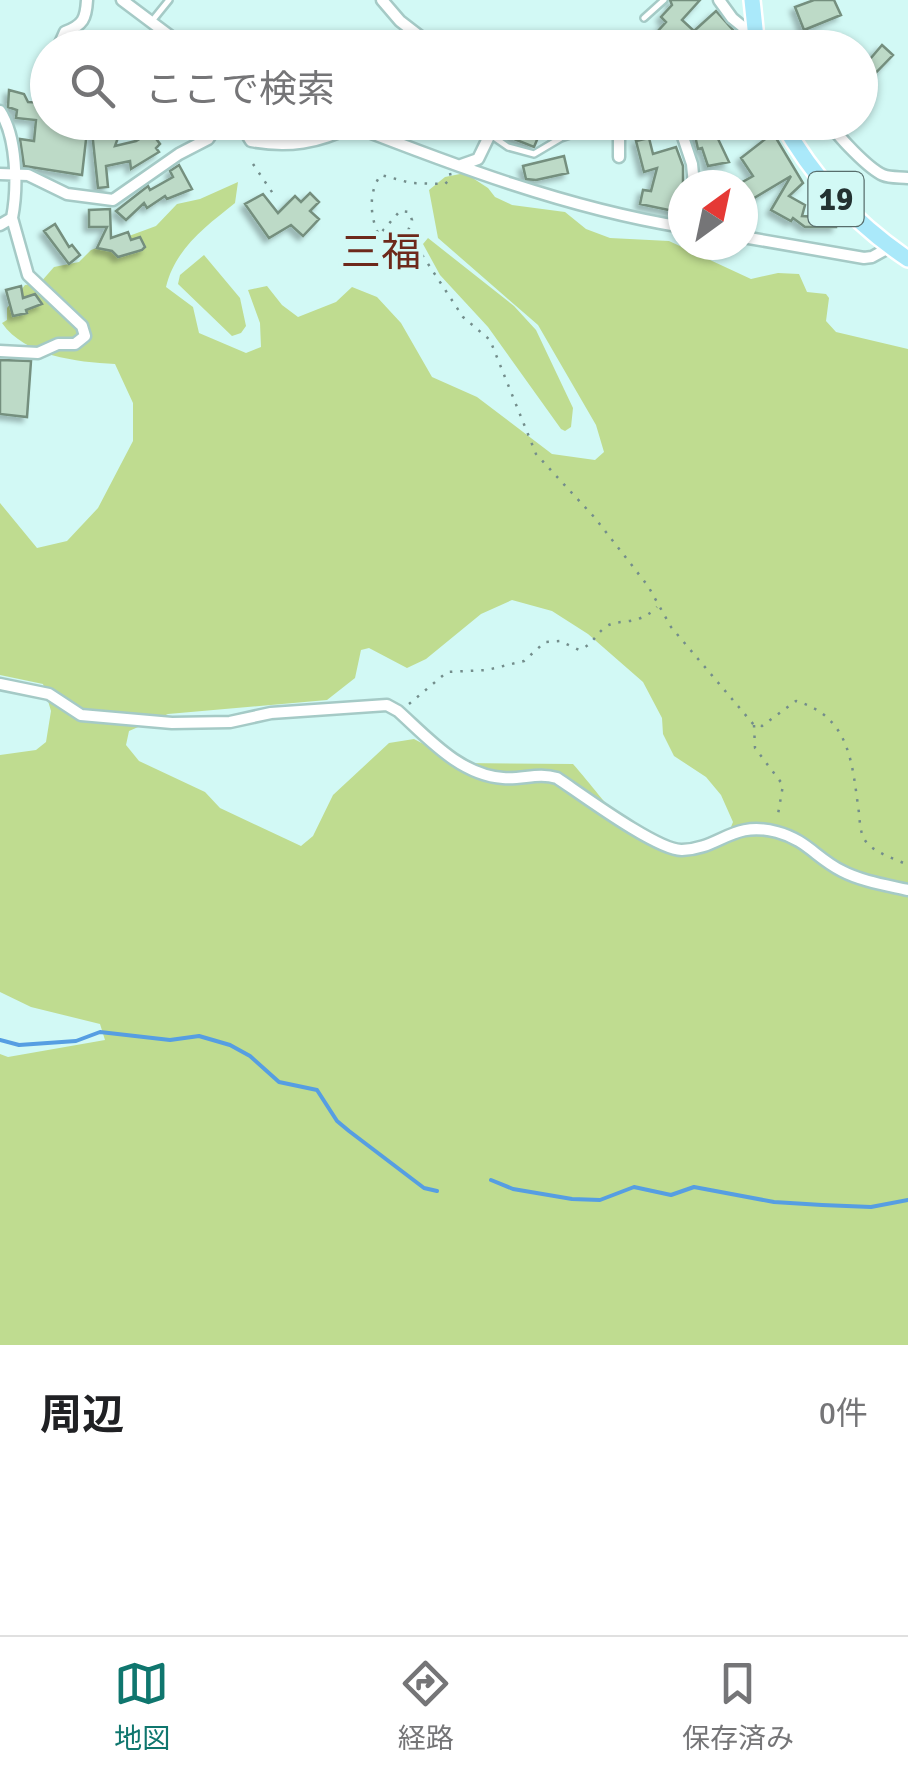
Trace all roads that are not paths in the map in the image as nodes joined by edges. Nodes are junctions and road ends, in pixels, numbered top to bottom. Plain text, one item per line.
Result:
1 (87, 0) edge
2 (122, 0) edge
3 (170, 0) edge
4 (382, 0) edge
5 (664, 0) edge
6 (719, 0) edge
7 (752, 0) edge
8 (136, 4) edge
9 (644, 18) dead end
10 (152, 21) junction
11 (71, 30) edge
12 (163, 30) edge
13 (412, 30) edge
14 (744, 30) edge
15 (755, 30) edge
16 (0, 112) edge
17 (206, 140) edge
18 (250, 140) edge
19 (316, 140) edge
20 (392, 140) edge
21 (489, 140) edge
22 (496, 140) edge
23 (557, 140) edge
24 (618, 140) edge
25 (684, 140) edge
26 (794, 140) edge
27 (842, 140) edge
28 (618, 156) dead end
29 (460, 165) junction
30 (693, 170) edge
31 (13, 173) junction
32 (0, 174) edge
33 (908, 178) edge
34 (12, 218) junction
35 (0, 225) edge
36 (668, 225) edge
37 (758, 240) edge
38 (890, 247) junction
39 (908, 259) edge
40 (0, 351) edge
41 (0, 684) edge
42 (908, 890) edge

1 - 11 street
2 - 8 street
3 - 10 lane
4 - 13 street
5 - 9 lane
6 - 14 street
7 - 15 main road
8 - 10 street
10 - 12 street
16 - 31 street
17 - 31 street
18 - 19 street
20 - 29 street
21 - 29 street
22 - 23 lane
24 - 28 street
25 - 30 street
26 - 38 main road, 19
27 - 33 street
29 - 36 street
31 - 32 street
31 - 34 street
34 - 35 street
34 - 40 street
37 - 38 street
38 - 39 main road, 19
41 - 42 street

